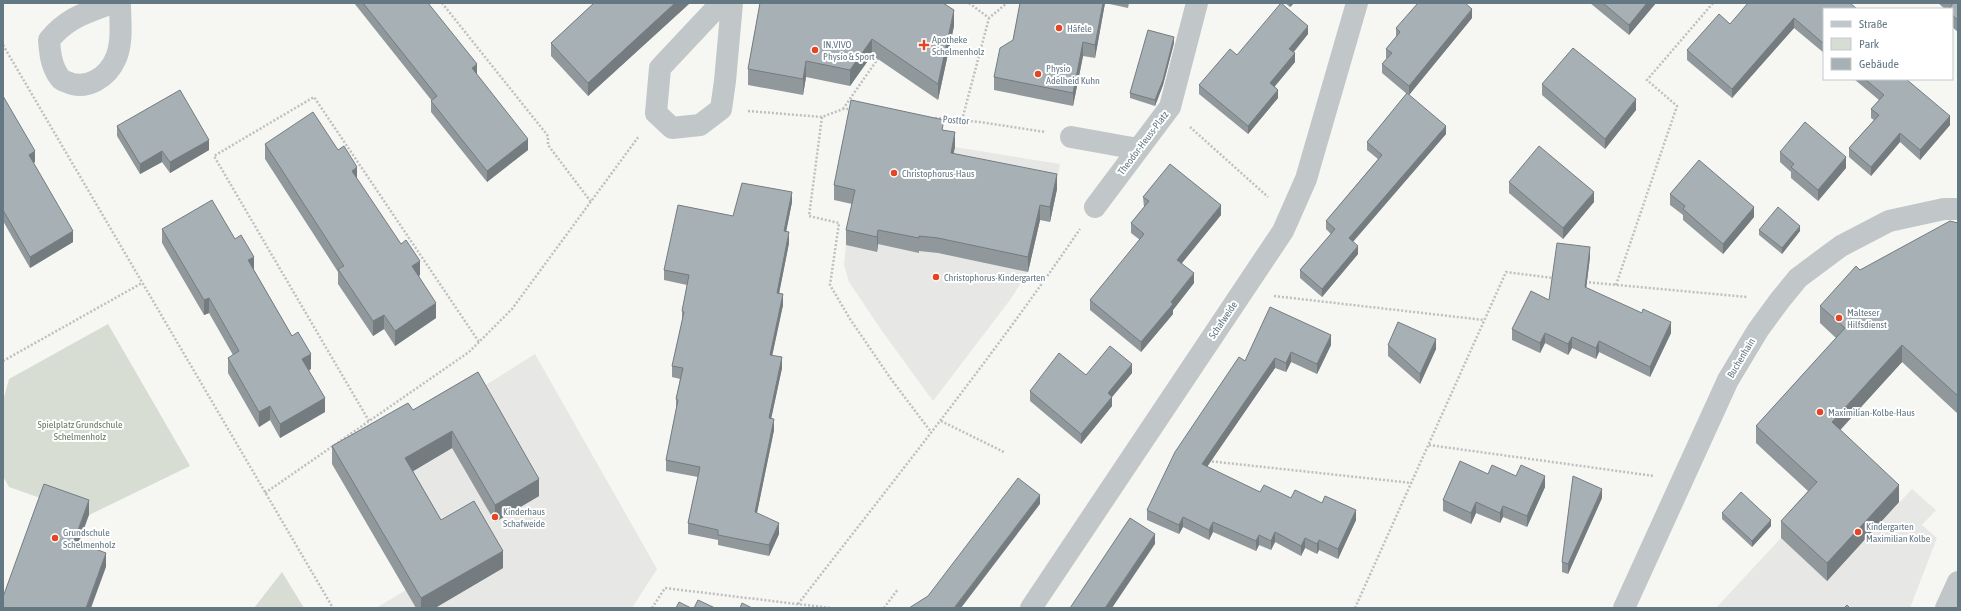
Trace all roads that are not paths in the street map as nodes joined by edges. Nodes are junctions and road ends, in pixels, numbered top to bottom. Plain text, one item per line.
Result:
1 (112, 3) edge
2 (120, 3) edge
3 (721, 3) edge
4 (732, 3) edge
5 (1197, 3) edge
6 (1357, 3) edge
7 (1072, 137) road end
8 (1138, 149) junction
9 (1095, 207) road end
10 (1958, 209) edge
11 (1958, 582) edge
12 (1031, 608) edge
13 (1624, 608) edge
14 (1946, 608) edge

1 - 2 street
3 - 4 street
5 - 8 street, Theodor-Heuss-Platz
6 - 12 street, Schafweide
7 - 8 street
8 - 9 street, Theodor-Heuss-Platz
10 - 13 street, Buchenhain
11 - 14 street

